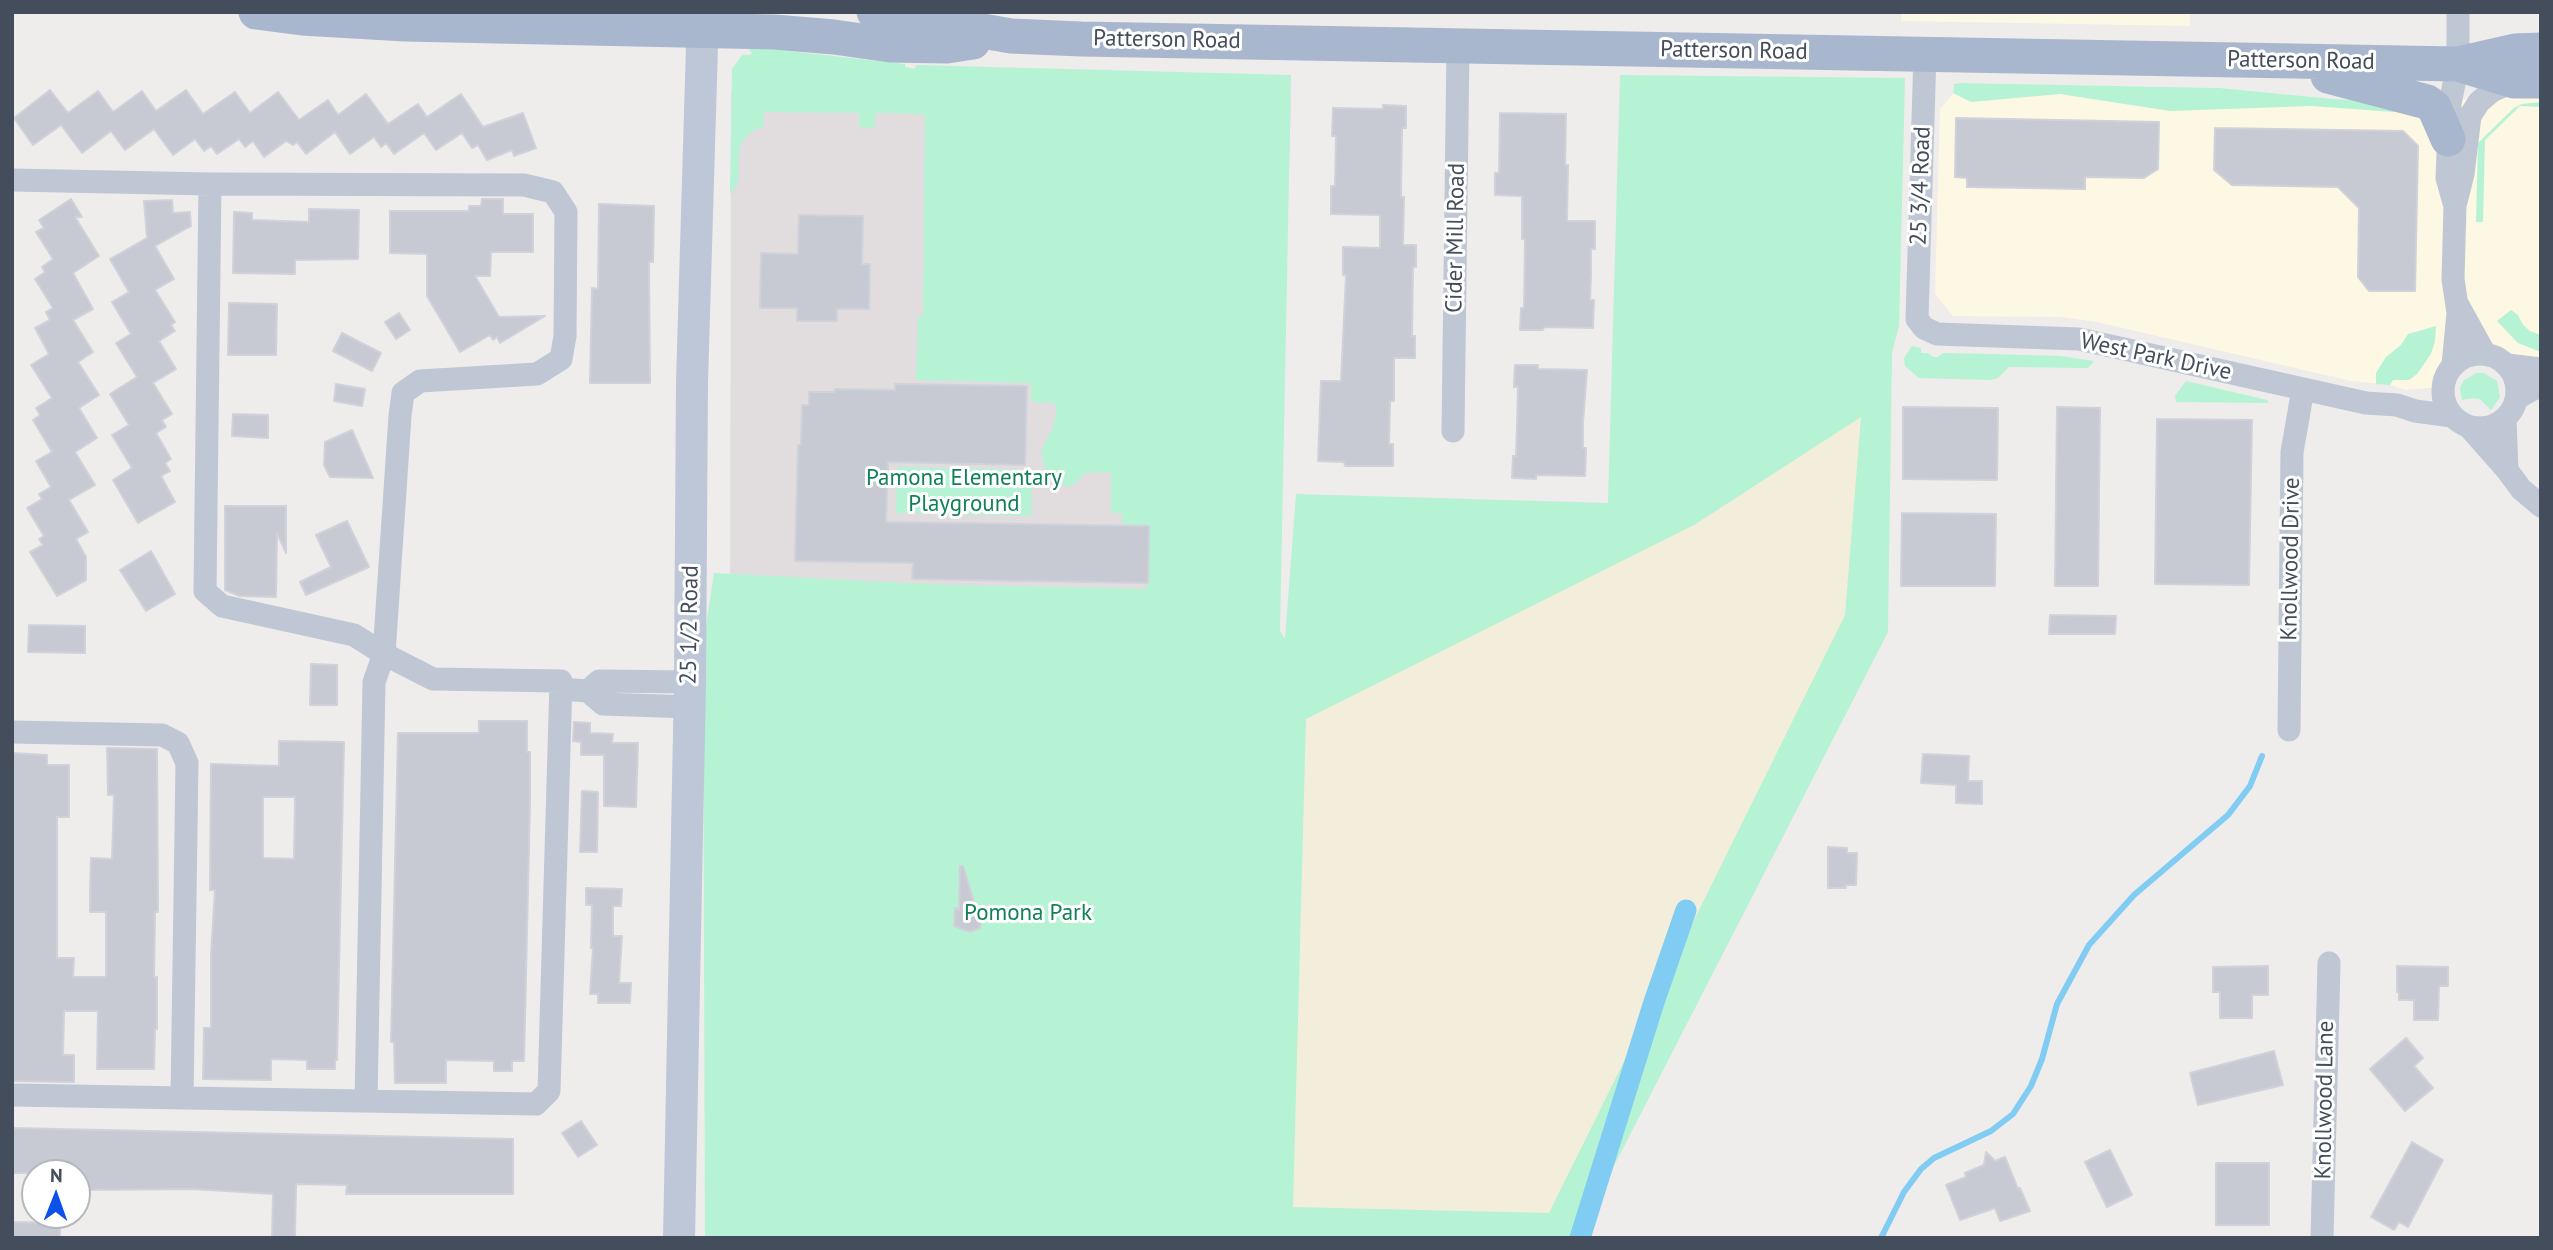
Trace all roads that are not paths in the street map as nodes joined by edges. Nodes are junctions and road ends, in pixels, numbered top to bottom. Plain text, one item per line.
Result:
1 (256, 12) edge
2 (874, 12) edge
3 (2458, 12) edge
4 (703, 21) edge
5 (1011, 36) junction
6 (1458, 46) junction
7 (2541, 50) edge
8 (1925, 53) junction
9 (2260, 60) junction
10 (2458, 64) junction
11 (2527, 81) edge
12 (2448, 139) junction
13 (12, 180) edge
14 (210, 184) junction
15 (2455, 206) junction
16 (2458, 305) junction
17 (1917, 318) joint
18 (2486, 354) junction
19 (2453, 365) junction
20 (2507, 365) junction
21 (2541, 369) edge
22 (2541, 385) edge
23 (2442, 387) junction
24 (2303, 389) junction
25 (2517, 398) junction
26 (2397, 405) junction
27 (2505, 419) junction
28 (2460, 421) junction
29 (1453, 430) dead end
30 (2507, 470) junction
31 (2541, 506) edge
32 (384, 654) junction
33 (561, 689) junction
34 (690, 694) junction
35 (2289, 730) dead end
36 (12, 732) edge
37 (2329, 963) dead end
38 (12, 1095) edge
39 (182, 1098) junction
40 (366, 1101) junction
41 (679, 1238) edge
42 (2322, 1238) edge

1 - 4 main road, Patterson Road
2 - 5 main road, Patterson Road
3 - 10 street
4 - 5 main road, Patterson Road
4 - 34 street, 25 1/2 Road
5 - 6 main road, Patterson Road
6 - 8 main road, Patterson Road
6 - 29 street, Cider Mill Road
7 - 10 main road, Patterson Road
8 - 9 main road, Patterson Road
8 - 17 street, 25 3/4 Road
9 - 10 main road, Patterson Road
9 - 12 main road
10 - 11 main road, Patterson Road
10 - 12 street
11 - 15 street
12 - 15 street
13 - 14 street
14 - 32 street
14 - 32 street
15 - 16 street
16 - 18 street
16 - 19 street
17 - 24 street, West Park Drive
18 - 19 street
18 - 20 street
19 - 23 street
20 - 21 street
20 - 25 street
22 - 25 street
23 - 26 street, West Park Drive
23 - 28 street
24 - 26 street, West Park Drive
24 - 35 street, Knollwood Drive
25 - 27 street
26 - 28 street, West Park Drive
27 - 28 street
27 - 30 street
28 - 30 street
30 - 31 street
32 - 33 street
32 - 40 street
33 - 34 street
33 - 40 street
34 - 41 street, 25 1/2 Road
36 - 39 street
37 - 42 street, Knollwood Lane
38 - 39 street
39 - 40 street

